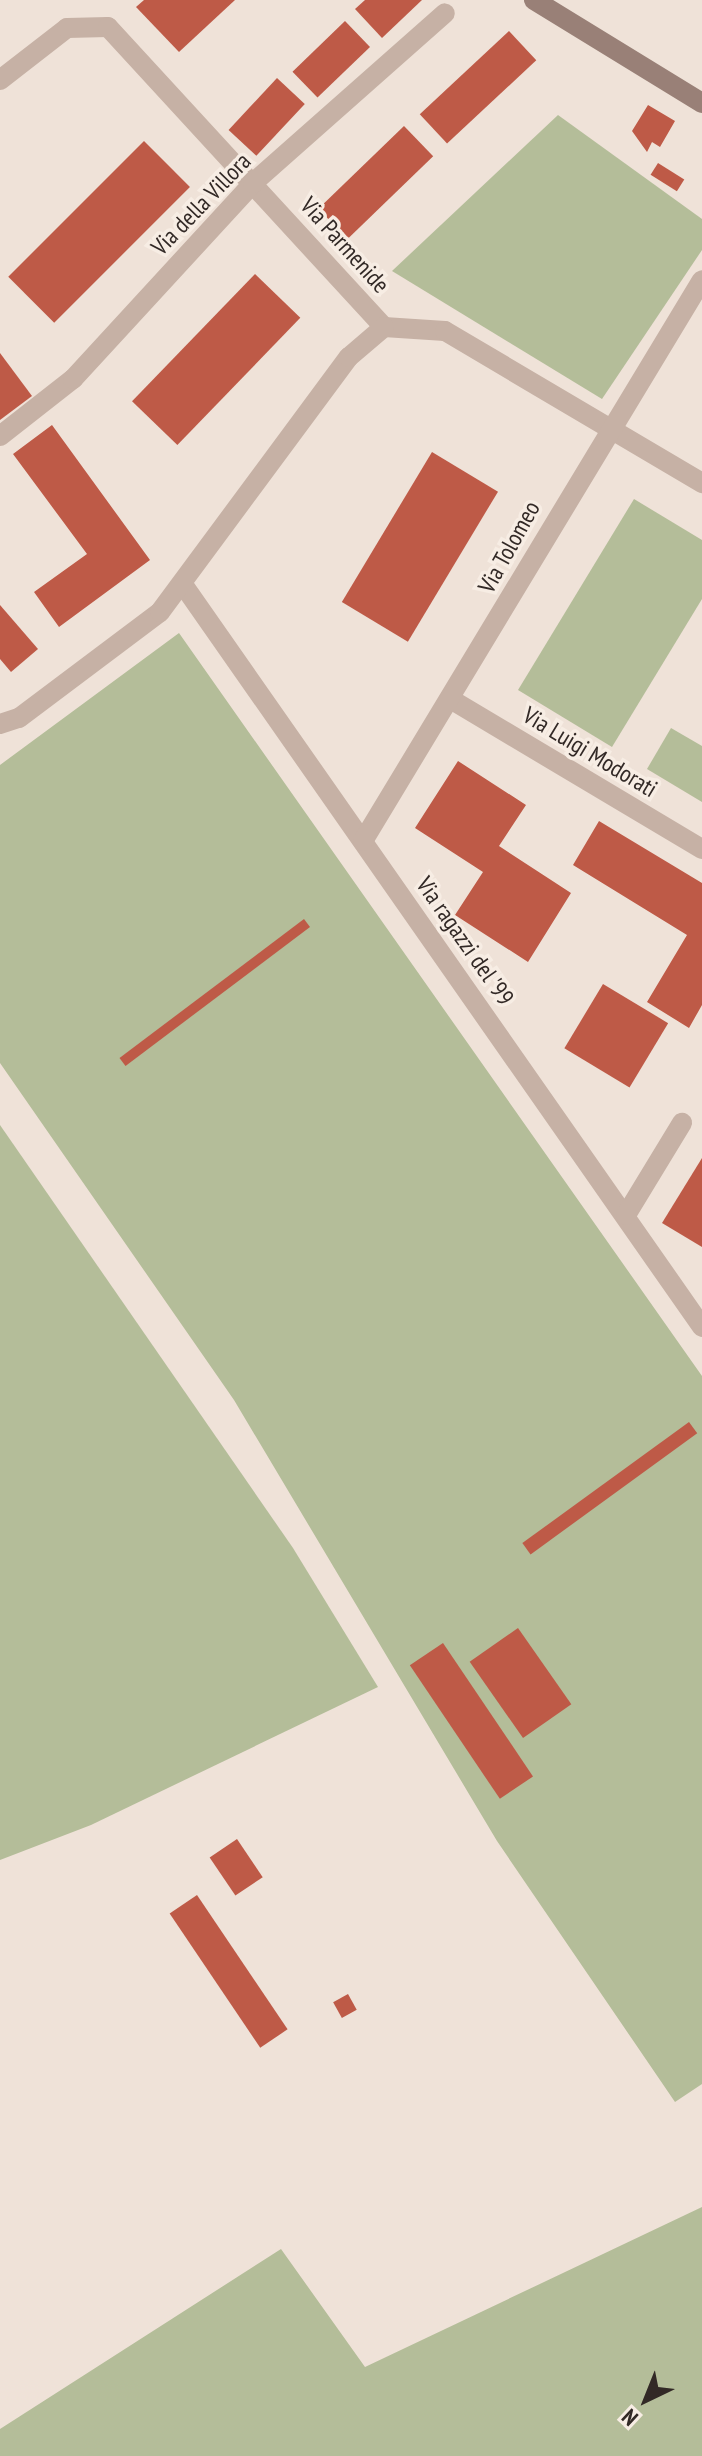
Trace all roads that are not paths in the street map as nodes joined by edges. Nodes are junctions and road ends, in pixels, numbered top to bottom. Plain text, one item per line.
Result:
1 (534, 0) edge
2 (445, 13) dead end
3 (0, 80) edge
4 (702, 103) edge
5 (253, 183) junction
6 (702, 280) edge
7 (384, 327) junction
8 (609, 427) junction
9 (0, 436) edge
10 (702, 483) edge
11 (184, 586) junction
12 (452, 700) junction
13 (0, 724) edge
14 (363, 841) junction
15 (702, 849) edge
16 (682, 1123) dead end
17 (626, 1215) junction
18 (702, 1327) edge

1 - 4 main road
2 - 5 street, Via della Villora
3 - 5 street, Via Parmenide
5 - 7 street, Via Parmenide
5 - 9 street, Via della Villora
6 - 8 street, Via Tolomeo
7 - 8 street, Via Parmenide
7 - 11 street
8 - 10 street, Via Parmenide
8 - 12 street, Via Tolomeo
11 - 13 street
11 - 14 street, Via ragazzi del '99
12 - 14 street, Via Tolomeo
12 - 15 street, Via Luigi Modorati
14 - 17 street, Via ragazzi del '99
16 - 17 street
17 - 18 street, Via ragazzi del '99

